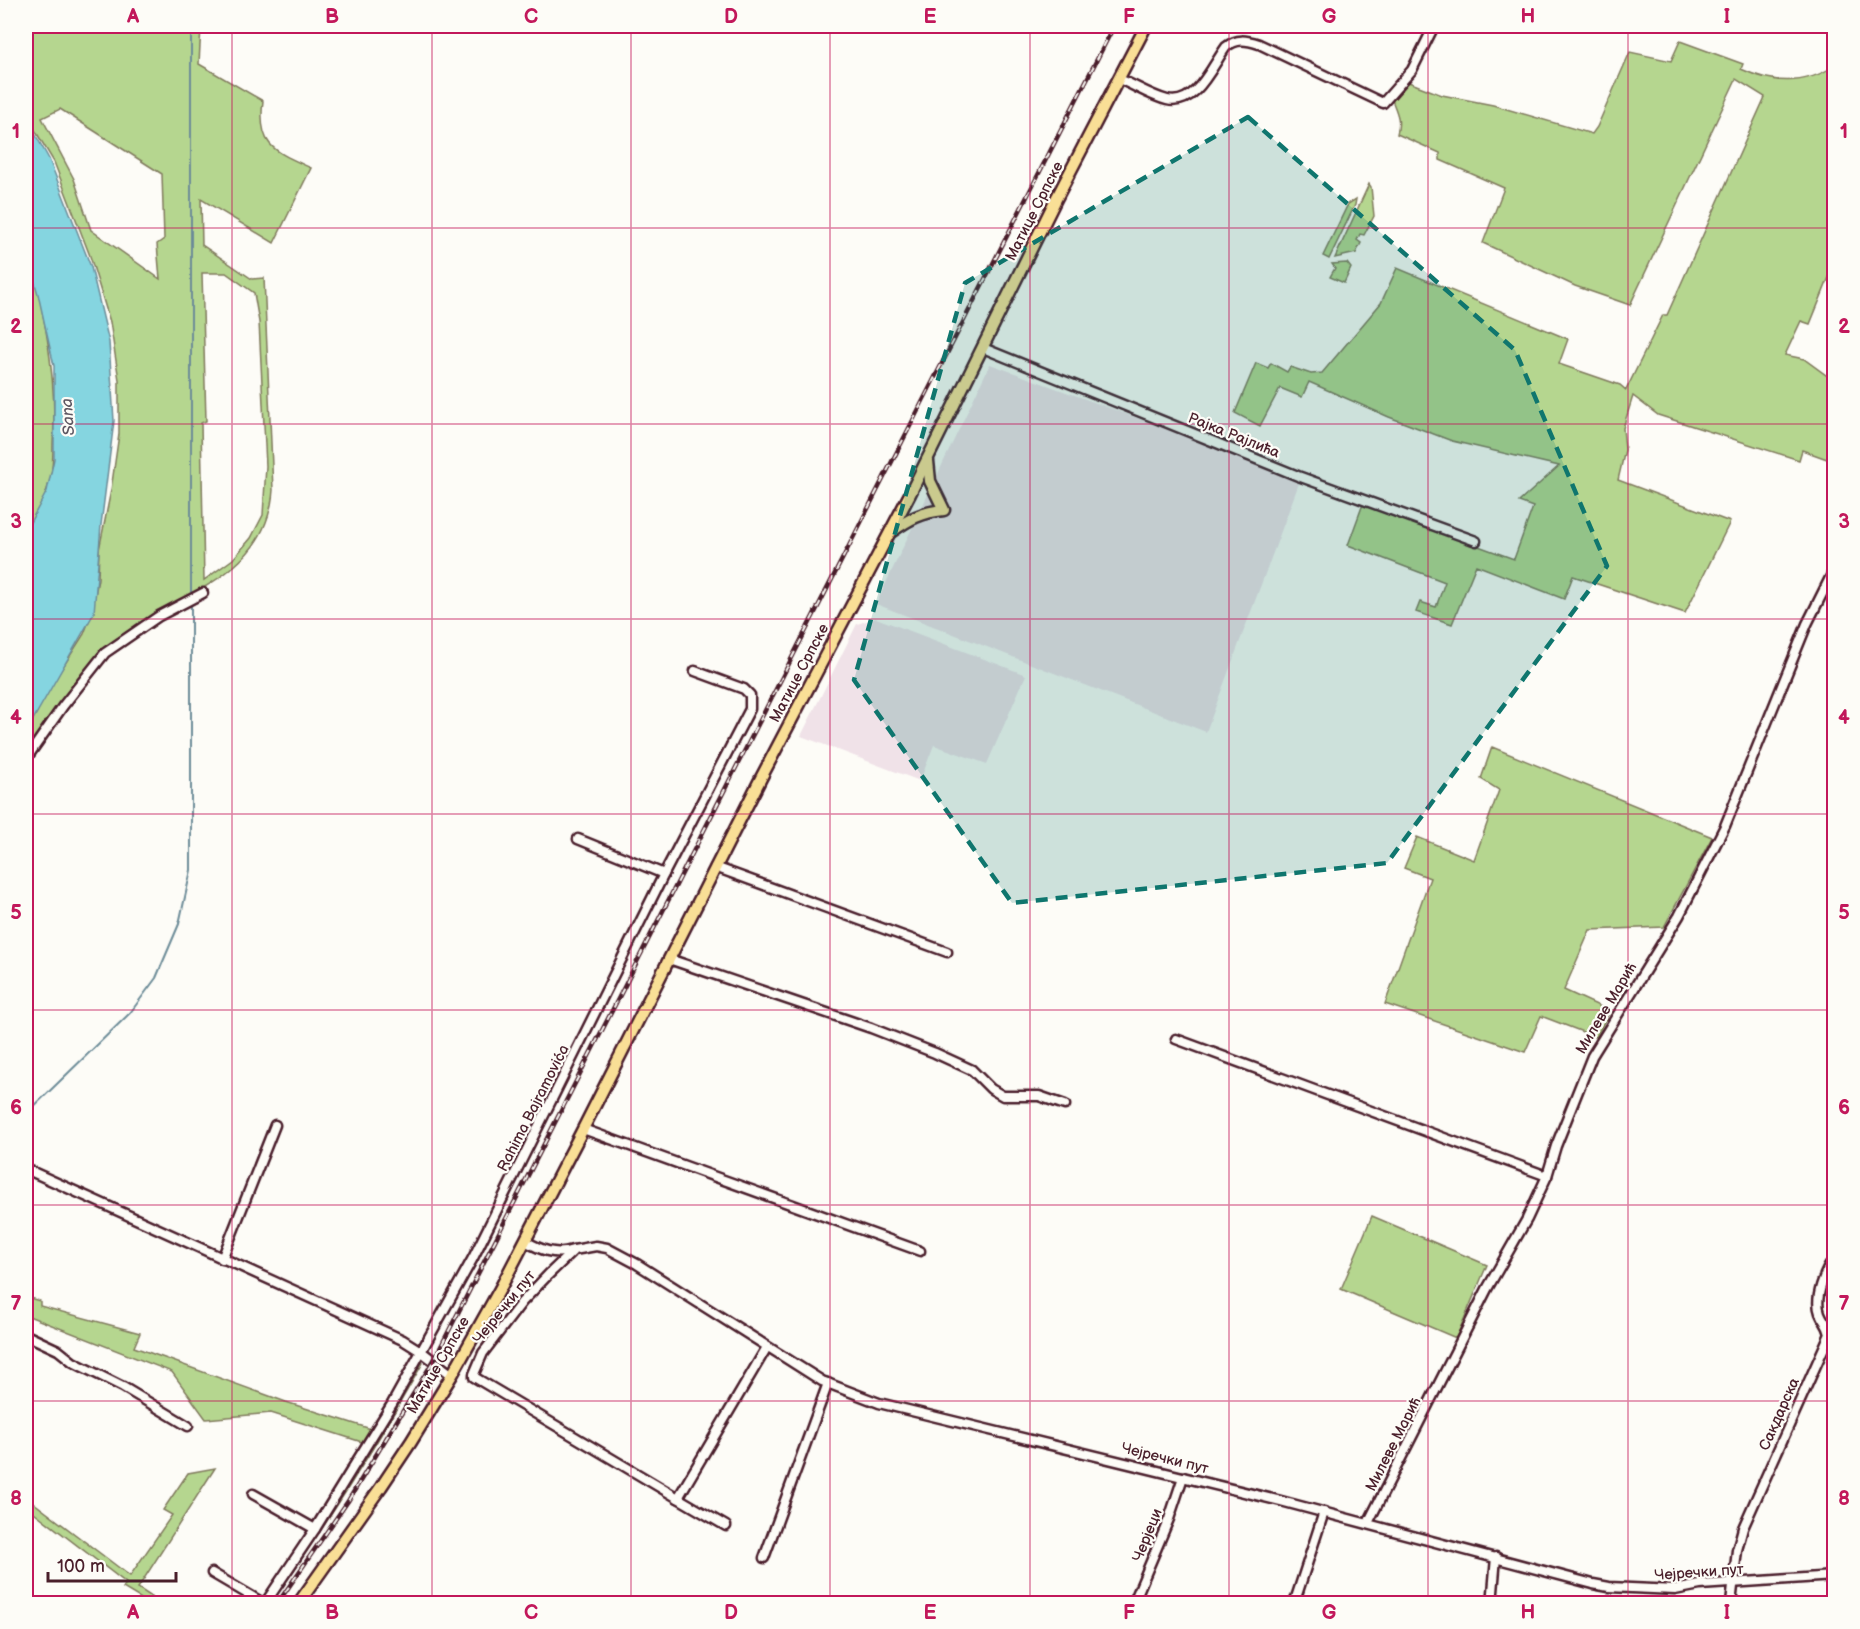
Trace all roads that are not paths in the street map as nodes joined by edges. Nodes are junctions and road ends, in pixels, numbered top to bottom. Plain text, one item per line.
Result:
1 (1146, 26) edge
2 (1434, 26) edge
3 (1119, 79) junction
4 (983, 348) junction
5 (928, 458) junction
6 (889, 533) junction
7 (1476, 541) dead end
8 (1834, 570) edge
9 (202, 593) dead end
10 (695, 671) dead end
11 (26, 759) edge
12 (578, 839) dead end
13 (715, 867) junction
14 (664, 874) junction
15 (947, 952) dead end
16 (669, 959) junction
17 (1176, 1039) dead end
18 (1065, 1105) dead end
19 (275, 1125) dead end
20 (583, 1129) junction
21 (26, 1169) edge
22 (1547, 1176) junction
23 (525, 1241) junction
24 (574, 1250) junction
25 (920, 1251) dead end
26 (222, 1259) junction
27 (1834, 1259) edge
28 (26, 1335) edge
29 (767, 1347) junction
30 (422, 1352) junction
31 (452, 1375) junction
32 (828, 1383) junction
33 (188, 1426) dead end
34 (1183, 1477) junction
35 (253, 1494) dead end
36 (678, 1497) junction
37 (1324, 1512) junction
38 (1368, 1523) junction
39 (726, 1526) dead end
40 (315, 1529) junction
41 (1496, 1557) junction
42 (765, 1558) dead end
43 (212, 1572) dead end
44 (1834, 1576) edge
45 (1734, 1583) junction
46 (298, 1604) edge
47 (1133, 1604) edge
48 (1294, 1604) edge
49 (1491, 1604) edge
50 (1731, 1604) edge

1 - 3 main road, Матице Српске
2 - 3 street
3 - 4 main road, Матице Српске
4 - 5 main road, Матице Српске
4 - 7 street, Рајка Рајлића
5 - 6 main road, Матице Српске
5 - 6 main road
6 - 13 main road, Матице Српске
8 - 22 street, Милеве Мaрић
9 - 11 street
10 - 14 street, Rahima Bajramovića
12 - 14 street
13 - 15 street
13 - 16 main road, Матице Српске
14 - 30 street, Rahima Bajramovića
16 - 18 street
16 - 20 main road, Матице Српске
17 - 22 street
19 - 26 street
20 - 23 main road, Матице Српске
20 - 25 street
21 - 26 street
22 - 38 street, Милеве Мaрић
23 - 24 street
23 - 31 main road, Матице Српске
24 - 29 street, Чејречки пут
24 - 36 street, Чејречки пут
26 - 30 street
27 - 45 street, Сакдарска
28 - 33 street
29 - 32 street, Чејречки пут
29 - 36 street
30 - 31 street
30 - 40 street, Rahima Bajramovića
31 - 46 main road, Матице Српске
32 - 34 street, Чејречки пут
32 - 42 street
34 - 37 street, Чејречки пут
34 - 47 street, Черјеци
35 - 40 street
36 - 39 street, Чејречки пут
37 - 38 street, Чејречки пут
37 - 48 street
38 - 41 street, Чејречки пут
40 - 43 street, Rahima Bajramovića
41 - 45 street, Чејречки пут
41 - 49 street
44 - 45 street, Чејречки пут
45 - 50 street

